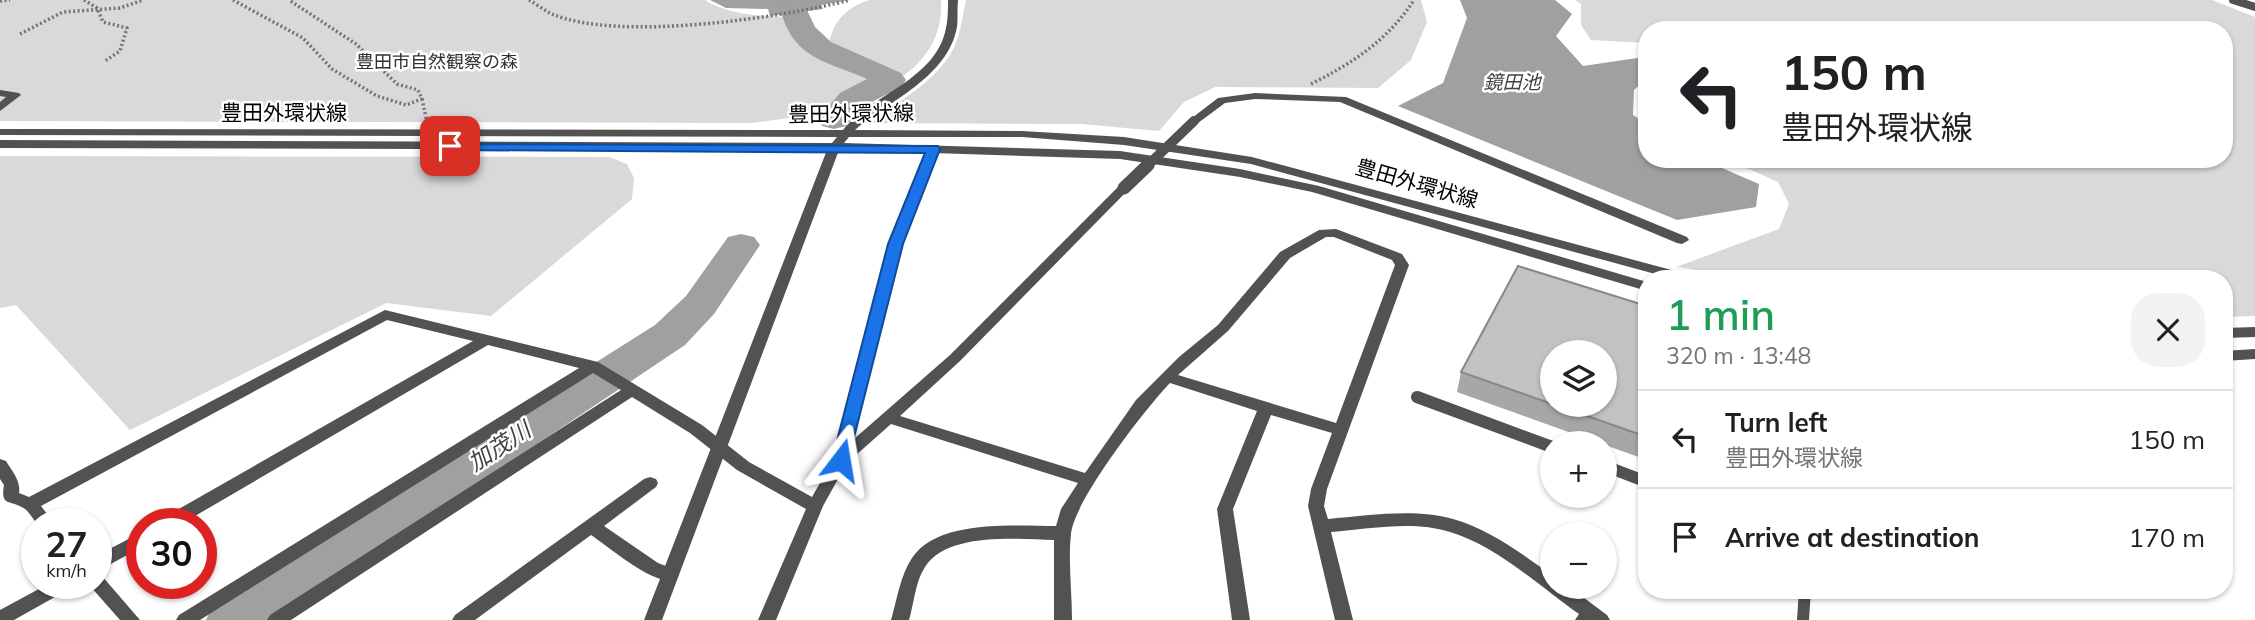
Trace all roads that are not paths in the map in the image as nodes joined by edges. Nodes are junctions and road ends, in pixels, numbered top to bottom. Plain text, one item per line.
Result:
1 (953, 0) edge
2 (2233, 0) edge
3 (2255, 7) edge
4 (0, 93) edge
5 (0, 108) edge
6 (0, 132) edge
7 (843, 133) junction
8 (0, 144) edge
9 (834, 148) junction
10 (933, 149) junction
11 (1682, 240) dead end
12 (1656, 270) edge
13 (1638, 284) edge
14 (2255, 332) edge
15 (2233, 333) edge
16 (488, 339) junction
17 (2255, 354) edge
18 (2233, 355) edge
19 (593, 367) junction
20 (1166, 377) junction
21 (633, 388) junction
22 (1417, 397) dead end
23 (1266, 408) junction
24 (887, 418) junction
25 (1341, 430) junction
26 (1540, 443) edge
27 (720, 447) junction
28 (841, 460) junction
29 (0, 465) edge
30 (1617, 471) edge
31 (1638, 479) edge
32 (1088, 480) junction
33 (650, 483) dead end
34 (5, 496) edge
35 (30, 504) junction
36 (815, 506) junction
37 (33, 508) edge
38 (195, 508) edge
39 (1322, 526) junction
40 (593, 527) junction
41 (1062, 533) junction
42 (670, 575) junction
43 (36, 599) edge
44 (112, 599) edge
45 (1804, 599) edge
46 (1593, 618) edge
47 (0, 619) edge
48 (131, 620) edge
49 (185, 620) edge
50 (276, 620) edge
51 (461, 620) edge
52 (653, 620) edge
53 (766, 620) edge
54 (900, 620) edge
55 (1063, 620) edge
56 (1241, 620) edge
57 (1344, 620) edge
58 (1803, 620) edge

1 - 7 street
2 - 3 lane
4 - 5 street
6 - 7 street, 豊田外環状線
7 - 9 street
7 - 12 street, 豊田外環状線
8 - 9 street, 豊田外環状線
9 - 10 street, 豊田外環状線
9 - 27 street
10 - 13 street, 豊田外環状線
10 - 28 street
11 - 24 street, bridge
14 - 15 street
16 - 19 street
16 - 35 street
16 - 38 street
17 - 18 street
19 - 21 street
19 - 49 street
20 - 23 street
20 - 25 street
20 - 32 street
21 - 27 street
21 - 50 street
22 - 26 lane
23 - 25 street
23 - 56 street
24 - 28 street
24 - 32 street
25 - 39 street
27 - 36 street
27 - 42 street
28 - 36 street
29 - 34 street
30 - 31 lane
32 - 41 street
33 - 40 street
34 - 35 street
35 - 37 street
36 - 53 street
39 - 46 street
39 - 57 street
40 - 42 street
40 - 51 street
41 - 54 street
41 - 55 street
42 - 52 street
43 - 47 street
44 - 48 street
45 - 58 lane

